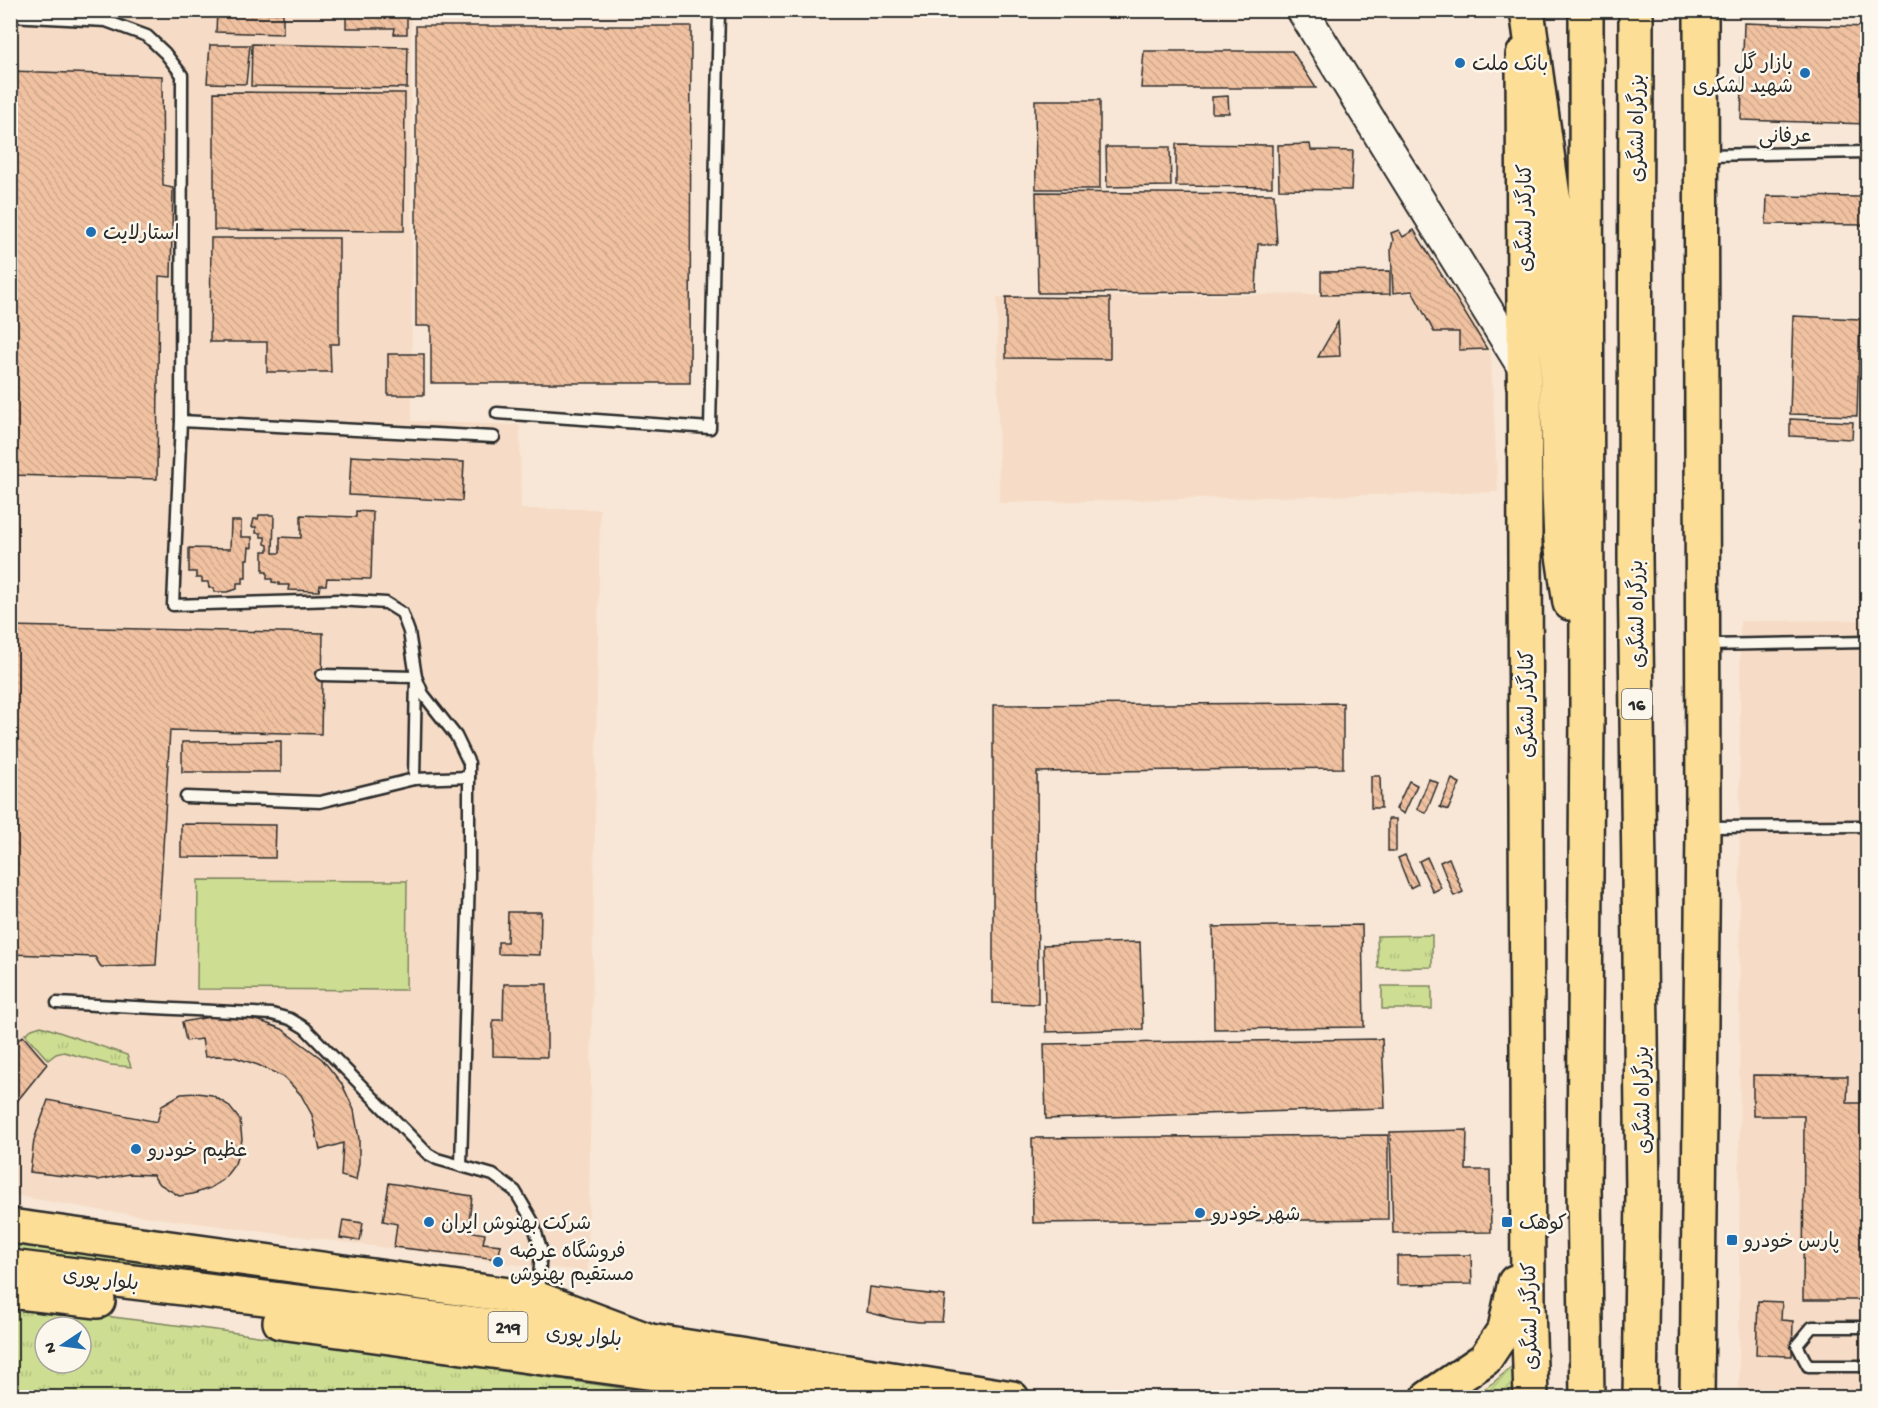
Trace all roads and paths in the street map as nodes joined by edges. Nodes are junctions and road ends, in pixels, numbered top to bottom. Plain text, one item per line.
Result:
1 (719, 10) edge
2 (1302, 10) edge
3 (1525, 10) edge
4 (1586, 10) edge
5 (1636, 10) edge
6 (1701, 10) edge
7 (10, 16) edge
8 (1868, 152) edge
9 (1702, 155) junction
10 (1524, 369) junction
11 (497, 413) dead end
12 (181, 421) junction
13 (495, 437) dead end
14 (1868, 642) edge
15 (1703, 645) junction
16 (322, 675) dead end
17 (416, 677) junction
18 (1587, 707) junction
19 (469, 777) junction
20 (414, 779) junction
21 (186, 797) dead end
22 (1868, 826) edge
23 (1703, 827) junction
24 (57, 1003) dead end
25 (461, 1166) junction
26 (1528, 1216) junction
27 (10, 1226) edge
28 (10, 1267) edge
29 (10, 1291) edge
30 (538, 1299) junction
31 (1868, 1327) edge
32 (650, 1341) junction
33 (1868, 1366) edge
34 (838, 1398) edge
35 (1012, 1398) edge
36 (1428, 1398) edge
37 (1531, 1398) edge
38 (1587, 1398) edge
39 (1640, 1398) edge
40 (1697, 1398) edge

1 - 11 lane
2 - 10 street
3 - 10 main road, کنارگذر لشگری
3 - 18 main road
4 - 18 main road
5 - 39 main road, بزرگراه لشگری / 16
6 - 9 main road
7 - 12 lane
8 - 9 lane, عرفانی
9 - 15 main road
10 - 26 main road, کنارگذر لشگری
12 - 13 lane
12 - 17 lane
14 - 15 lane
15 - 23 main road
16 - 17 lane
17 - 19 lane
17 - 20 lane
18 - 38 main road
19 - 20 lane
19 - 25 lane
20 - 21 lane
22 - 23 lane
23 - 40 main road
24 - 25 lane
25 - 30 lane
26 - 36 main road
26 - 37 main road, کنارگذر لشگری
27 - 30 main road
28 - 32 main road, بلوار پوری / 219
29 - 34 main road, بلوار پوری / 219
30 - 32 main road
31 - 33 lane
32 - 35 main road, بلوار پوری / 219

